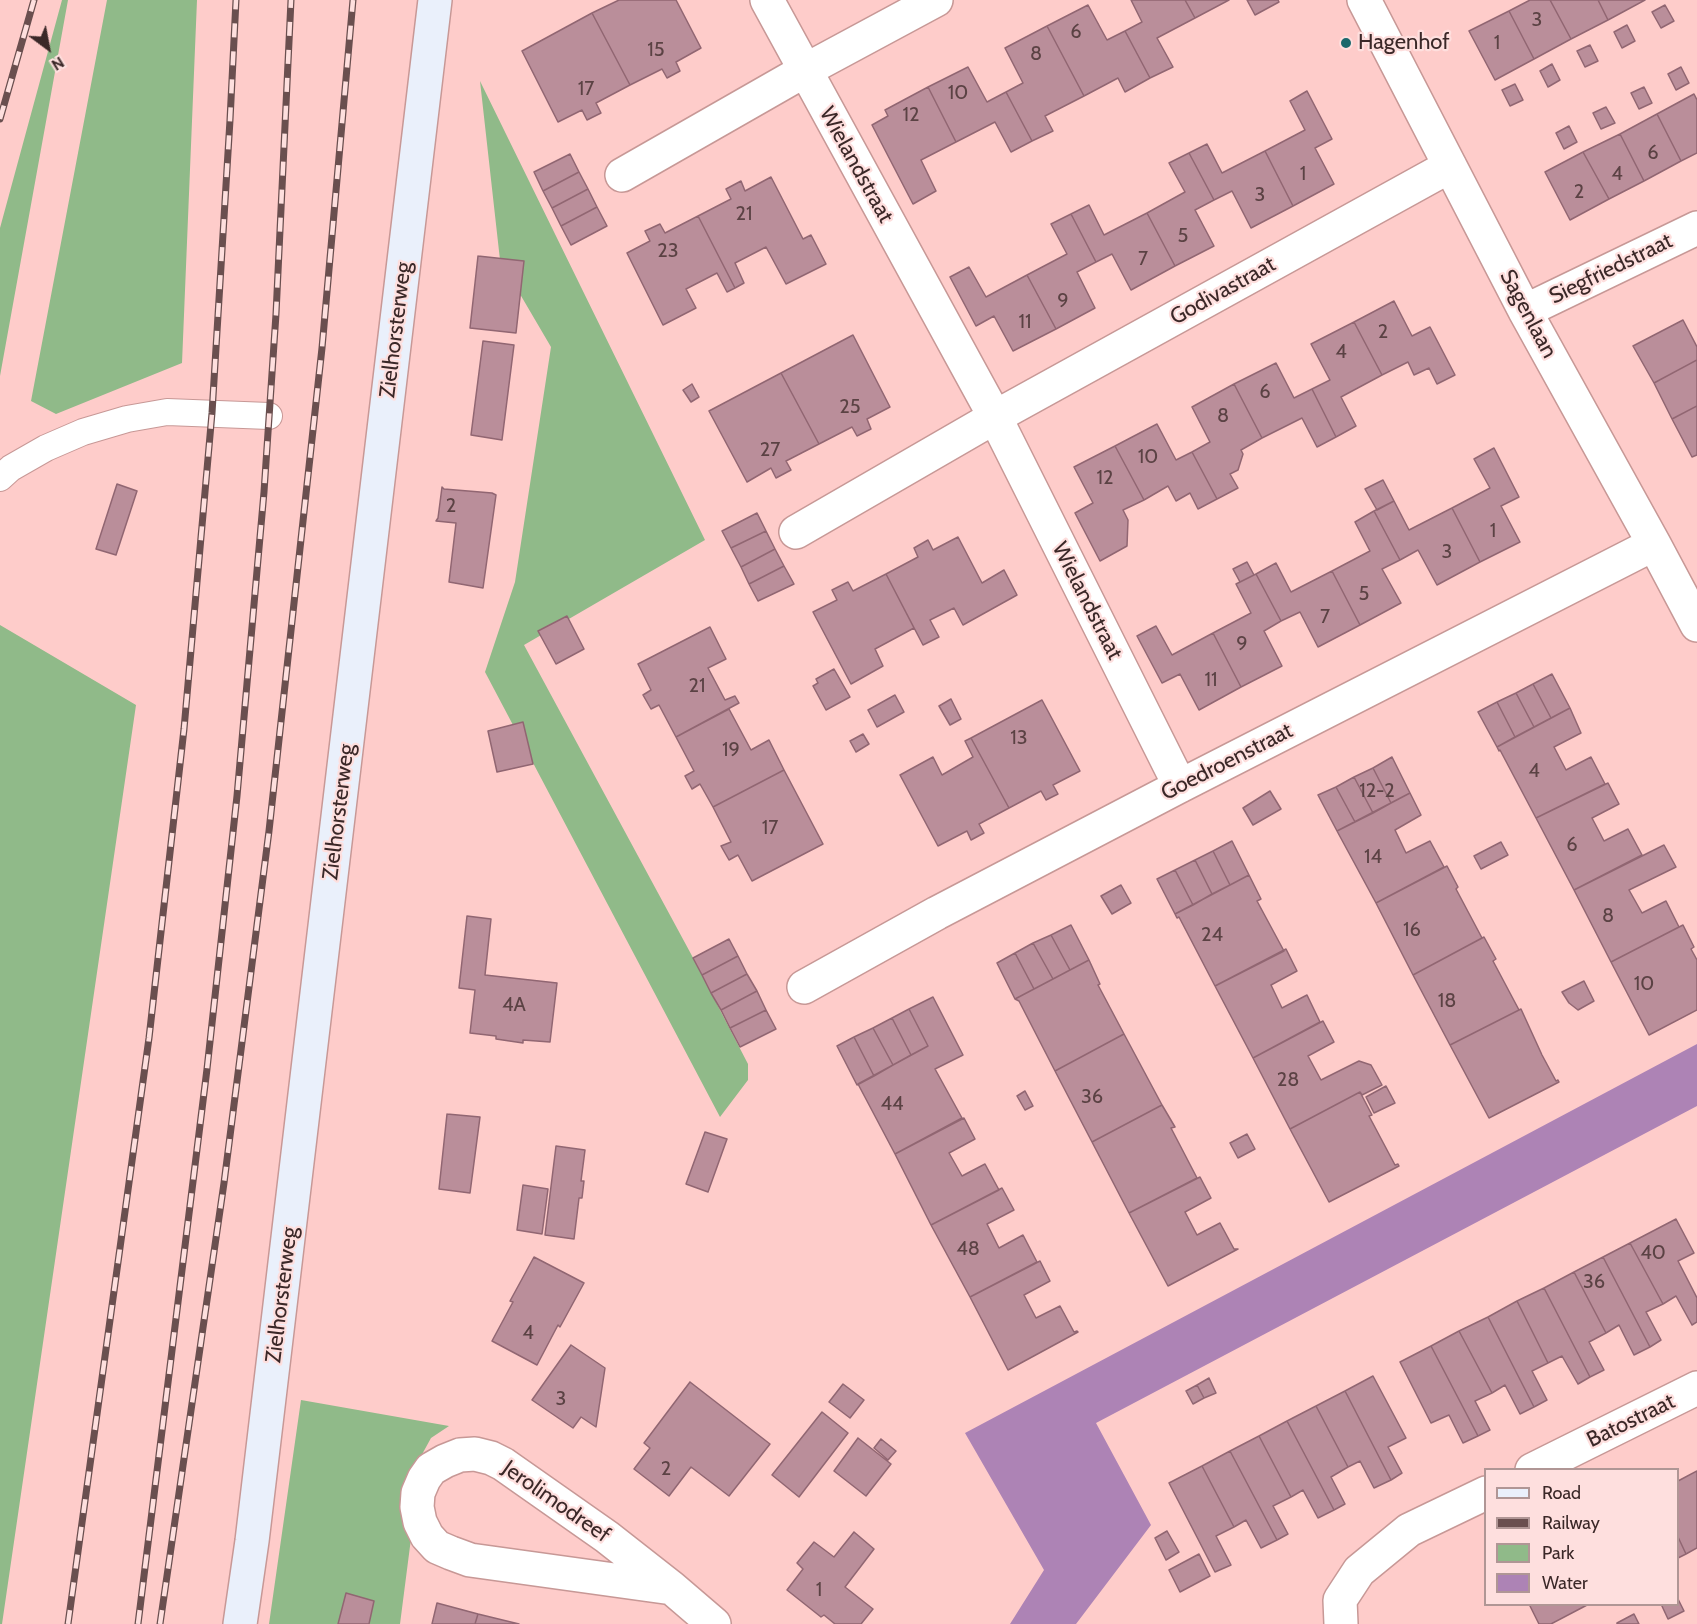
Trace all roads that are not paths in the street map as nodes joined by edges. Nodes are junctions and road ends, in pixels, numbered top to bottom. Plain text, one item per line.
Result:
1 (435, 0) edge
2 (766, 0) edge
3 (936, 0) edge
4 (1364, 0) edge
5 (804, 70) junction
6 (1450, 166) junction
7 (622, 175) dead end
8 (1697, 228) edge
9 (1525, 311) junction
10 (269, 416) dead end
11 (995, 417) junction
12 (0, 478) edge
13 (796, 532) dead end
14 (1654, 544) junction
15 (1697, 625) edge
16 (1180, 786) junction
17 (804, 987) dead end
18 (1697, 1388) edge
19 (1536, 1468) edge
20 (1484, 1493) edge
21 (672, 1588) junction
22 (240, 1624) edge
23 (714, 1624) edge
24 (1341, 1624) edge

1 - 22 main road, Zielhorsterweg
2 - 5 street, Wielandstraat
3 - 5 street
4 - 6 street, Sagenlaan
5 - 7 street
5 - 11 street, Wielandstraat
6 - 9 street, Sagenlaan
6 - 11 street, Godivastraat
8 - 9 street, Siegfriedstraat
9 - 14 street, Sagenlaan
10 - 12 lane
11 - 13 street
11 - 16 street, Wielandstraat
14 - 15 street, Sagenlaan
14 - 16 street, Goedroenstraat
16 - 17 street, Goedroenstraat
18 - 19 street, Batostraat
20 - 24 street
21 - 21 street, Jerolimodreef
21 - 23 street, Jerolimodreef

